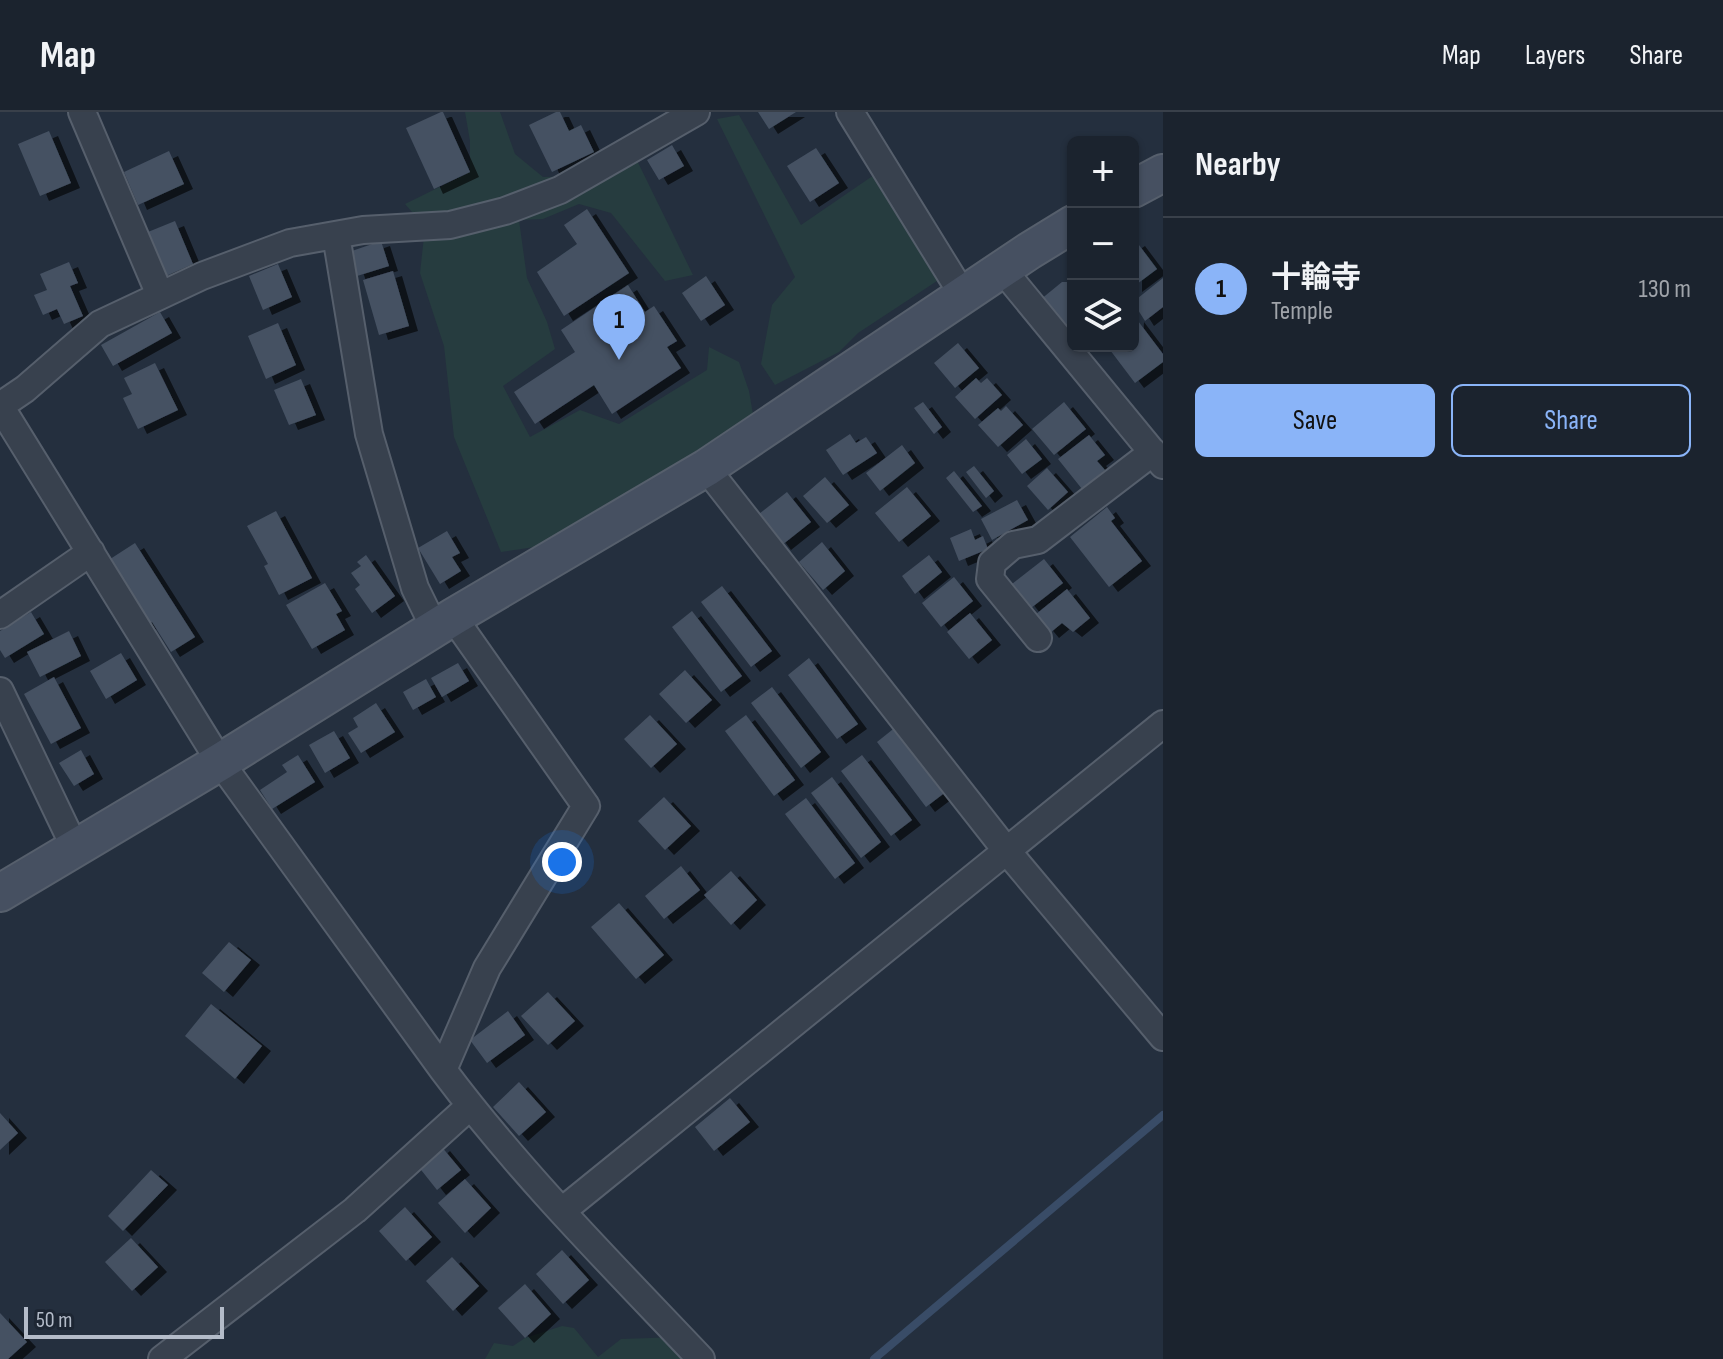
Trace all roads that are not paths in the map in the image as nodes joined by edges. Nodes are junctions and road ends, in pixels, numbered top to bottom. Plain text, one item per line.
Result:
1 (82, 112) edge
2 (696, 112) edge
3 (850, 112) edge
4 (1163, 173) edge
5 (1139, 186) edge
6 (1067, 228) edge
7 (336, 235) junction
8 (1002, 269) junction
9 (160, 295) junction
10 (963, 295) junction
11 (1158, 459) edge
12 (706, 468) junction
13 (91, 552) junction
14 (0, 615) edge
15 (444, 623) junction
16 (1038, 638) dead end
17 (0, 691) edge
18 (1163, 724) edge
19 (220, 762) junction
20 (75, 848) junction
21 (1006, 850) junction
22 (0, 893) edge
23 (1163, 1037) edge
24 (443, 1070) junction
25 (470, 1106) junction
26 (562, 1211) junction
27 (162, 1359) edge
28 (701, 1359) edge

1 - 9 street
2 - 7 street
3 - 10 street
4 - 5 street
6 - 8 street
7 - 9 street
7 - 15 street
8 - 10 street
8 - 11 street
9 - 13 street
10 - 12 street
11 - 16 street
12 - 15 street
12 - 21 street
13 - 14 street
13 - 19 street
15 - 19 street
15 - 24 street
17 - 20 street
18 - 21 street
19 - 20 street
19 - 24 street
20 - 22 street
21 - 23 street
21 - 26 street
24 - 25 street
25 - 26 street
25 - 27 street
26 - 28 street

